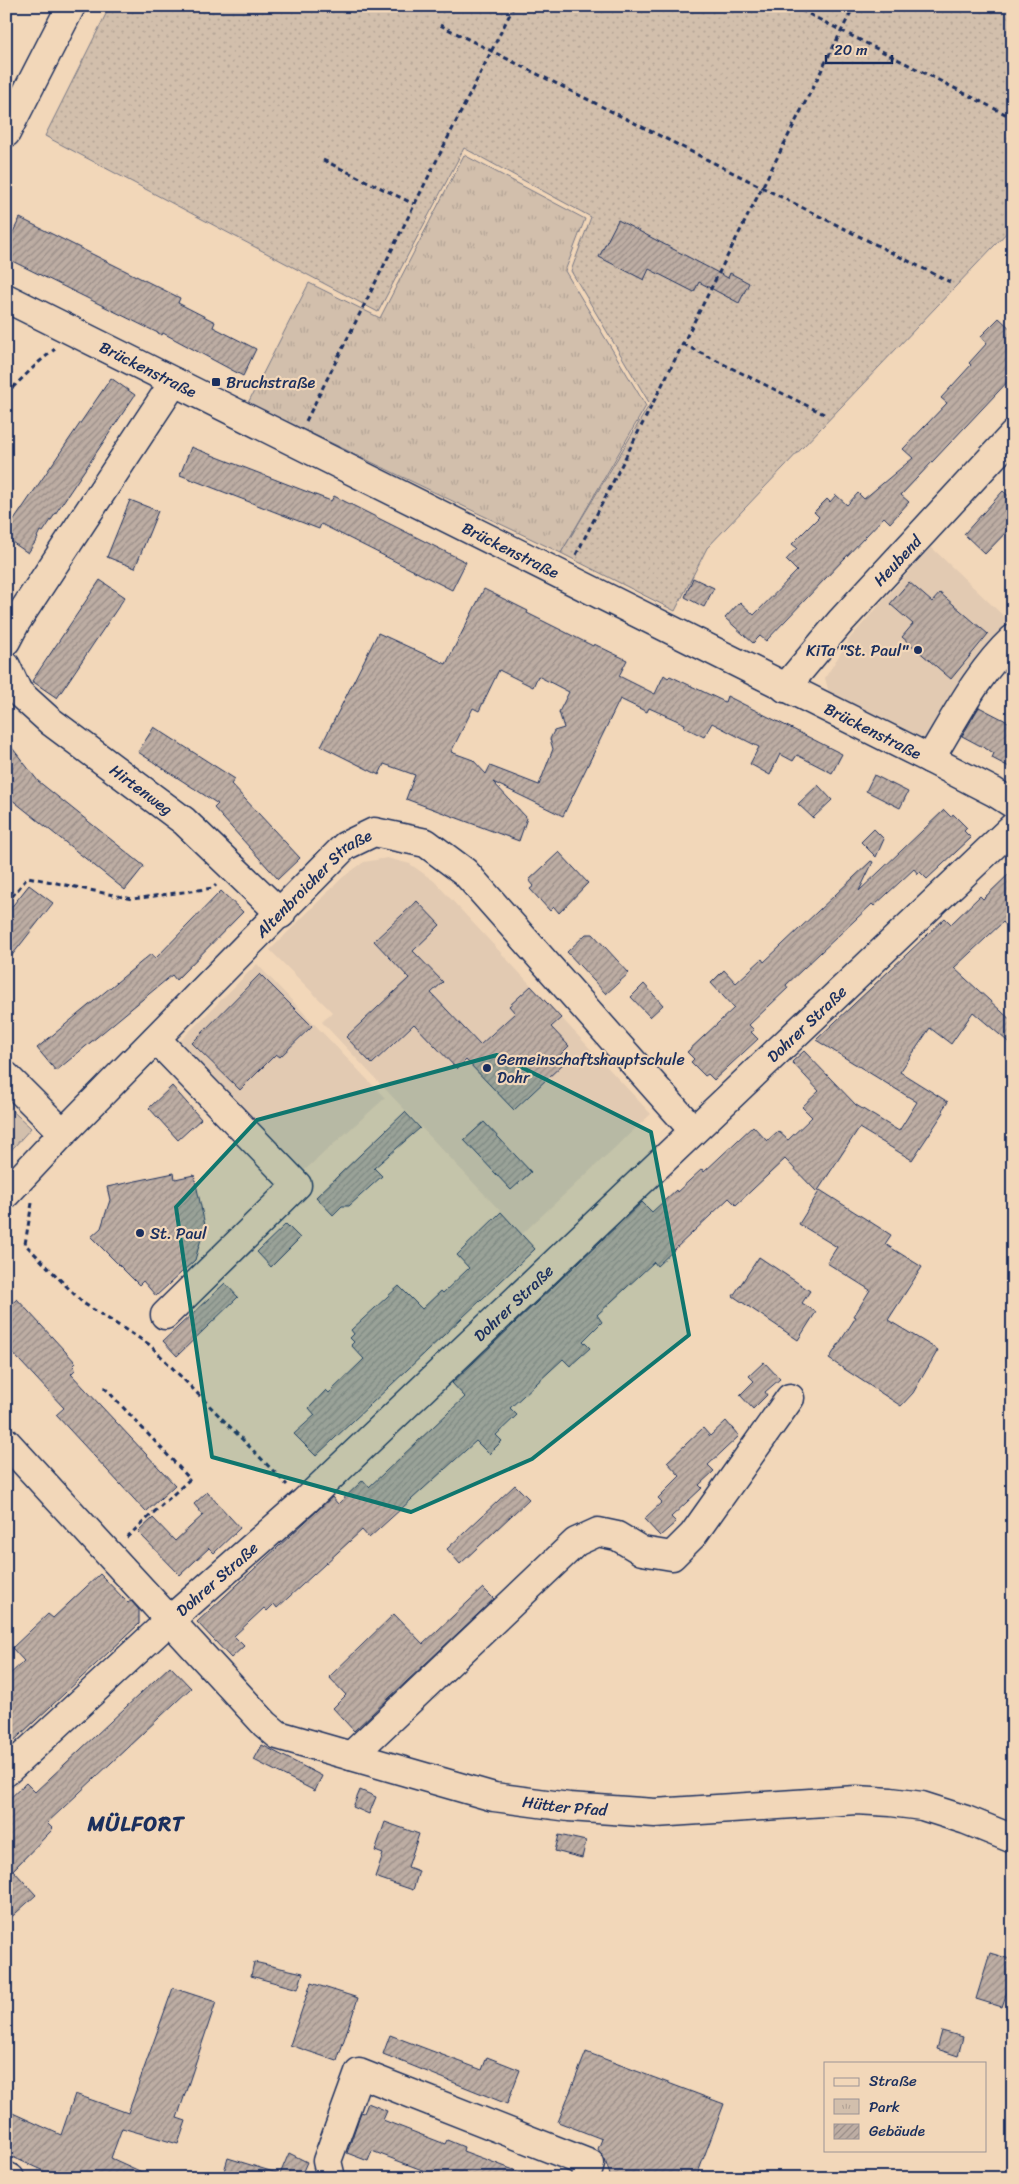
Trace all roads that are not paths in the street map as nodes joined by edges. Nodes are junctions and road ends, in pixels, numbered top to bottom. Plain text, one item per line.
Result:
1 (71, 6) edge
2 (6, 134) edge
3 (6, 298) edge
4 (174, 382) junction
5 (1013, 435) edge
6 (1013, 639) edge
7 (6, 641) edge
8 (6, 668) edge
9 (785, 688) junction
10 (930, 759) junction
11 (1013, 804) edge
12 (1013, 827) edge
13 (281, 914) junction
14 (156, 1039) junction
15 (6, 1076) edge
16 (693, 1130) junction
17 (63, 1133) junction
18 (6, 1194) edge
19 (165, 1315) dead end
20 (790, 1398) dead end
21 (9, 1452) edge
22 (170, 1620) junction
23 (350, 1756) junction
24 (6, 1772) edge
25 (1013, 1838) edge
26 (6, 2176) edge
27 (10, 2178) edge
28 (331, 2178) edge
29 (586, 2178) edge

1 - 2 street
3 - 4 street, Brückenstraße
4 - 7 street
4 - 9 street, Brückenstraße
5 - 9 street, Heubend
6 - 10 street
8 - 13 street, Hirtenweg
9 - 10 street, Brückenstraße
10 - 11 street, Brückenstraße
12 - 16 street, Dohrer Straße
13 - 14 street, Altenbroicher Straße
13 - 16 street, Altenbroicher Straße
14 - 17 street, Altenbroicher Straße
14 - 19 street
15 - 17 street
16 - 22 street, Dohrer Straße
17 - 18 street, Altenbroicher Straße
20 - 23 street
21 - 22 street
22 - 23 street, Hütter Pfad
22 - 24 street, Dohrer Straße
23 - 25 street, Hütter Pfad
26 - 27 street
28 - 29 street

